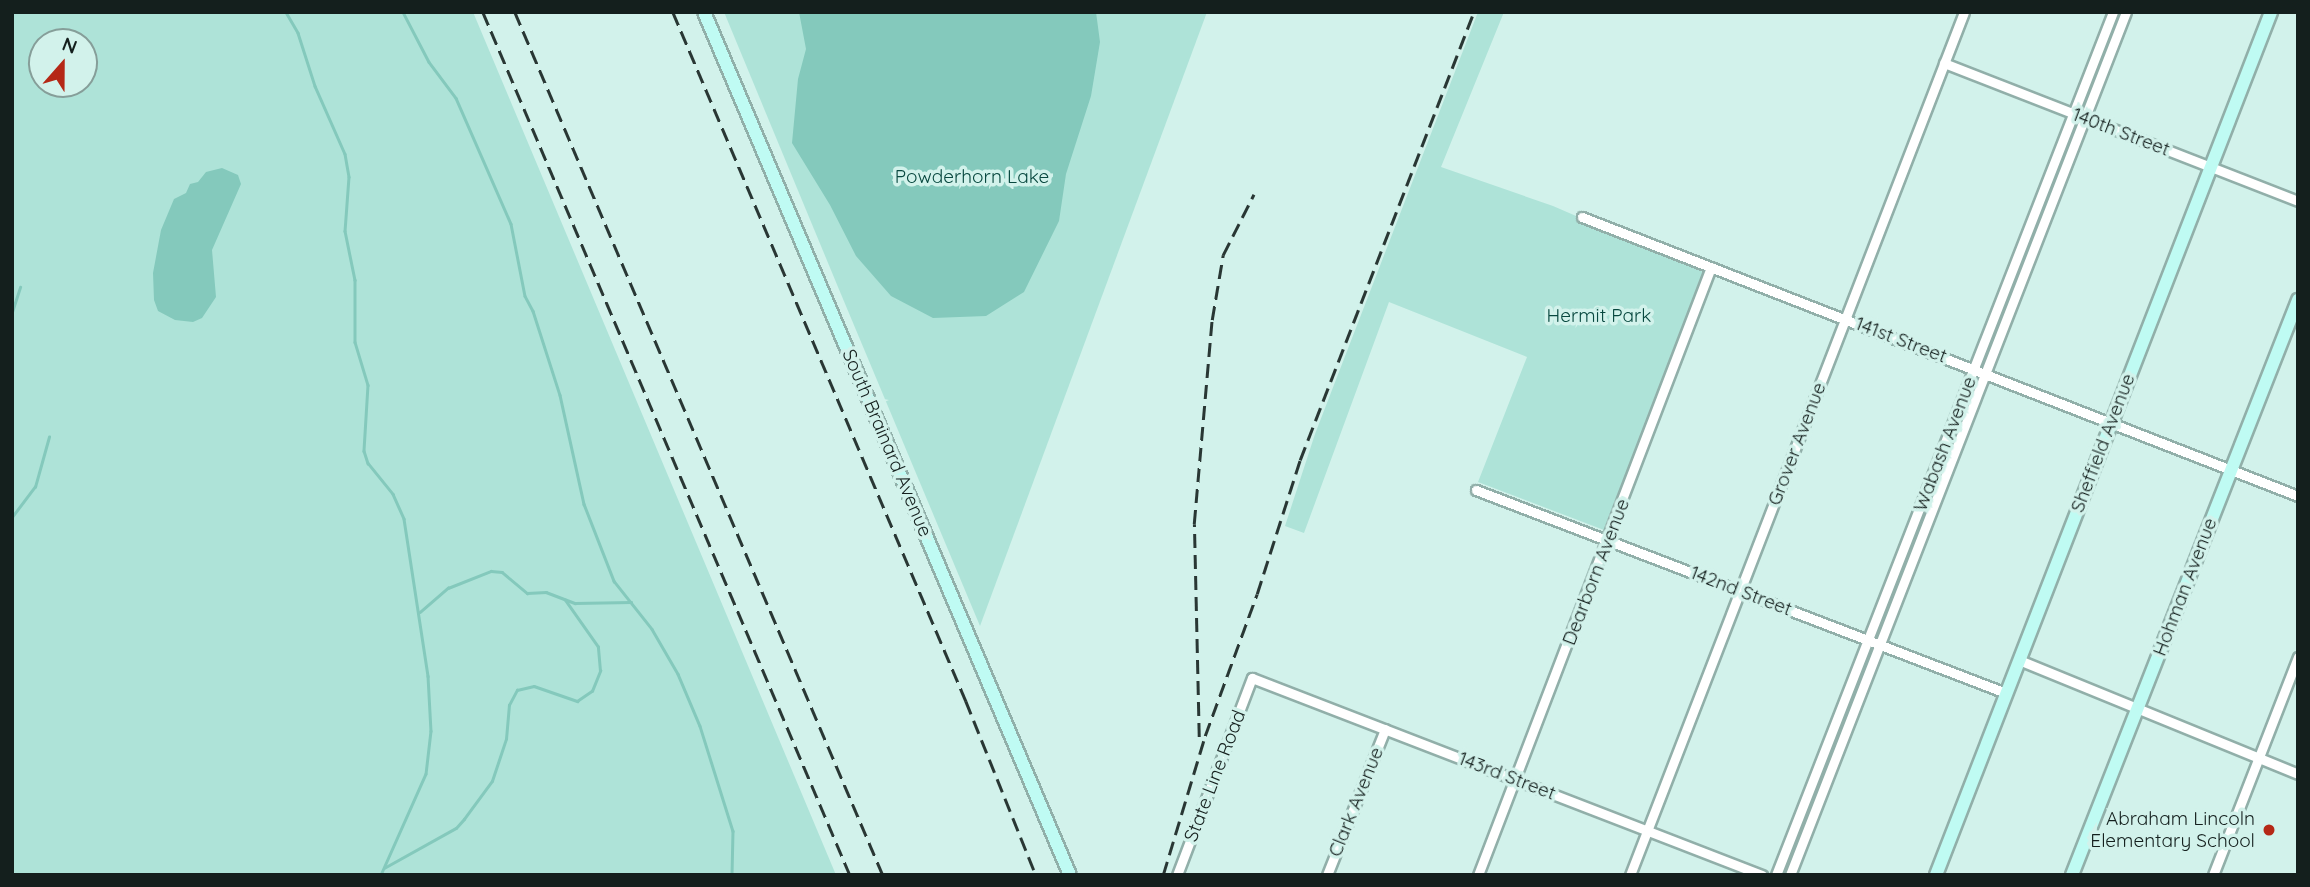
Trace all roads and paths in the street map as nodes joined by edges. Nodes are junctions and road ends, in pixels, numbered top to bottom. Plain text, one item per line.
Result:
1 (704, 12) edge
2 (1964, 12) edge
3 (2113, 12) edge
4 (2126, 12) edge
5 (2271, 12) edge
6 (1944, 63) junction
7 (2074, 114) junction
8 (2084, 118) junction
9 (2211, 167) junction
10 (2298, 201) edge
11 (1582, 217) dead end
12 (1712, 267) junction
13 (2298, 300) edge
14 (1845, 319) junction
15 (1975, 369) junction
16 (1986, 373) junction
17 (2111, 421) junction
18 (2231, 469) junction
19 (1476, 490) dead end
20 (2298, 496) edge
21 (1609, 541) junction
22 (1740, 591) junction
23 (1869, 640) junction
24 (1880, 645) junction
25 (2298, 657) edge
26 (2019, 660) junction
27 (1252, 678) joint
28 (2006, 693) junction
29 (2137, 709) junction
30 (1385, 729) junction
31 (2259, 758) junction
32 (2298, 774) edge
33 (1515, 779) junction
34 (1647, 830) junction
35 (1070, 875) edge
36 (1177, 875) edge
37 (1327, 875) edge
38 (1478, 875) edge
39 (1630, 875) edge
40 (1762, 875) edge
41 (1776, 875) edge
42 (1790, 875) edge
43 (1936, 875) edge
44 (2073, 875) edge
45 (2213, 875) edge

1 - 35 main road, South Brainard Avenue
2 - 6 street, Grover Avenue
3 - 7 street, Wabash Avenue
4 - 8 street, Wabash Avenue
5 - 9 main road, Sheffield Avenue
6 - 7 street, 140th Street
6 - 14 street, Grover Avenue
7 - 8 street, 140th Street
7 - 15 street, Wabash Avenue
8 - 9 street, 140th Street
8 - 16 street, Wabash Avenue
9 - 10 street, 140th Street
9 - 17 main road, Sheffield Avenue
11 - 12 street, 141st Street
12 - 14 street, 141st Street
12 - 21 street, Dearborn Avenue
13 - 18 main road, Hohman Avenue
14 - 15 street, 141st Street
14 - 22 street, Grover Avenue
15 - 16 street, 141st Street
15 - 23 street, Wabash Avenue
16 - 17 street, 141st Street
16 - 24 street, Wabash Avenue
17 - 18 street, 141st Street
17 - 26 main road, Sheffield Avenue
18 - 20 street, 141st Street
18 - 29 main road, Hohman Avenue
19 - 21 street, 142nd Street
21 - 22 street, 142nd Street
21 - 33 street, Dearborn Avenue
22 - 23 street, 142nd Street
22 - 34 street, Grover Avenue
23 - 24 street, 142nd Street
23 - 41 street, Wabash Avenue
24 - 28 street, 142nd Street
24 - 42 street, Wabash Avenue
25 - 31 street
26 - 28 main road, Sheffield Avenue
26 - 29 street
27 - 30 street, 143rd Street
27 - 36 street, State Line Road
28 - 43 main road, Sheffield Avenue
29 - 31 street
29 - 44 main road, Hohman Avenue
30 - 33 street, 143rd Street
30 - 37 street, Clark Avenue
31 - 32 street
31 - 45 street
33 - 34 street, 143rd Street
33 - 38 street, Dearborn Avenue
34 - 39 street, Grover Avenue
34 - 40 street, 143rd Street

